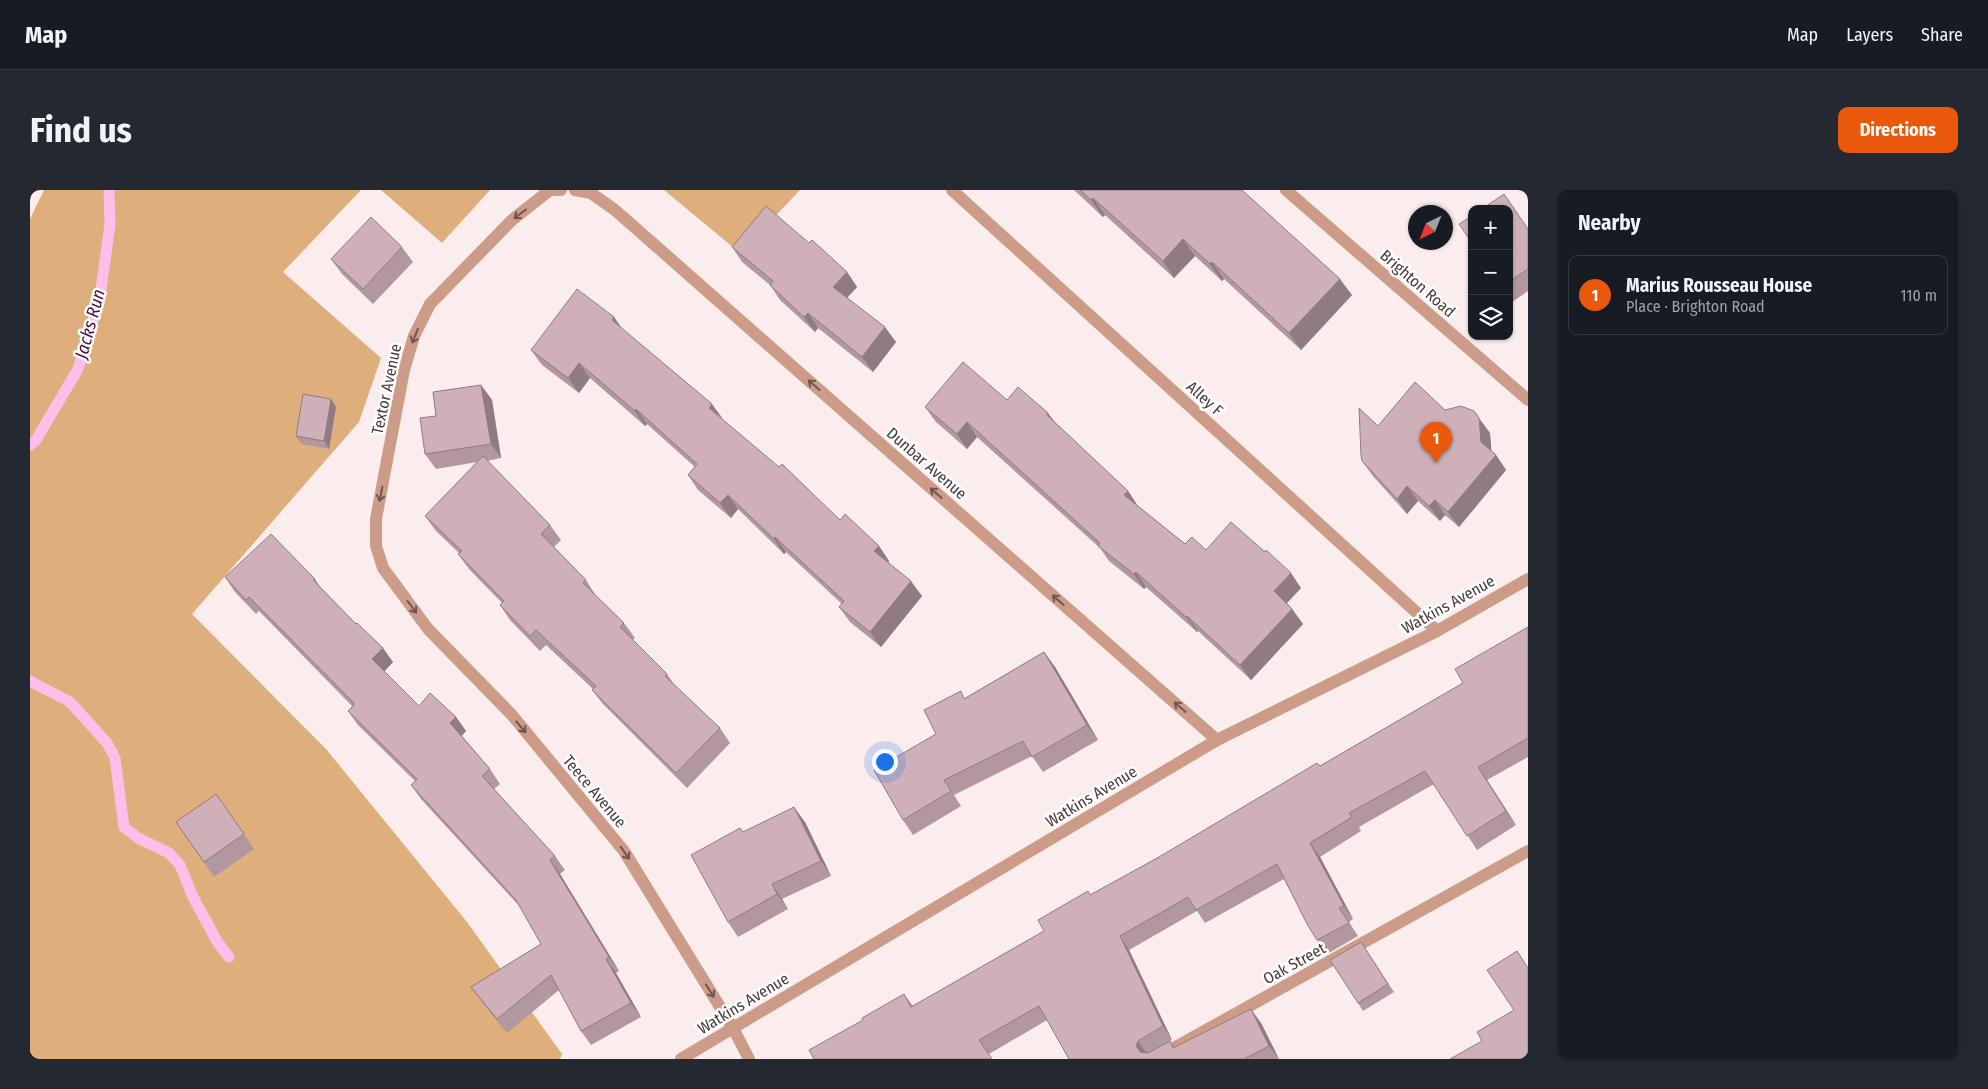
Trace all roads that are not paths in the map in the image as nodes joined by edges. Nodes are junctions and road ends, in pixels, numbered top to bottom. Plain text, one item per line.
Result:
1 (561, 190) edge
2 (575, 190) edge
3 (952, 190) edge
4 (1286, 190) edge
5 (1528, 400) edge
6 (383, 568) joint
7 (1528, 579) edge
8 (1437, 631) junction
9 (1217, 740) junction
10 (1528, 851) edge
11 (733, 1028) junction
12 (681, 1059) edge
13 (749, 1059) edge
14 (1154, 1059) edge

1 -> 6 street, Textor Avenue
9 -> 2 street, Dunbar Avenue
3 - 8 street, Alley F
4 - 5 street, Brighton Road
6 -> 11 street, Teece Avenue
7 - 8 street, Watkins Avenue
8 - 9 street, Watkins Avenue
9 - 11 street, Watkins Avenue
10 - 14 street, Oak Street
11 - 12 street, Watkins Avenue
11 - 13 street, Teece Avenue

